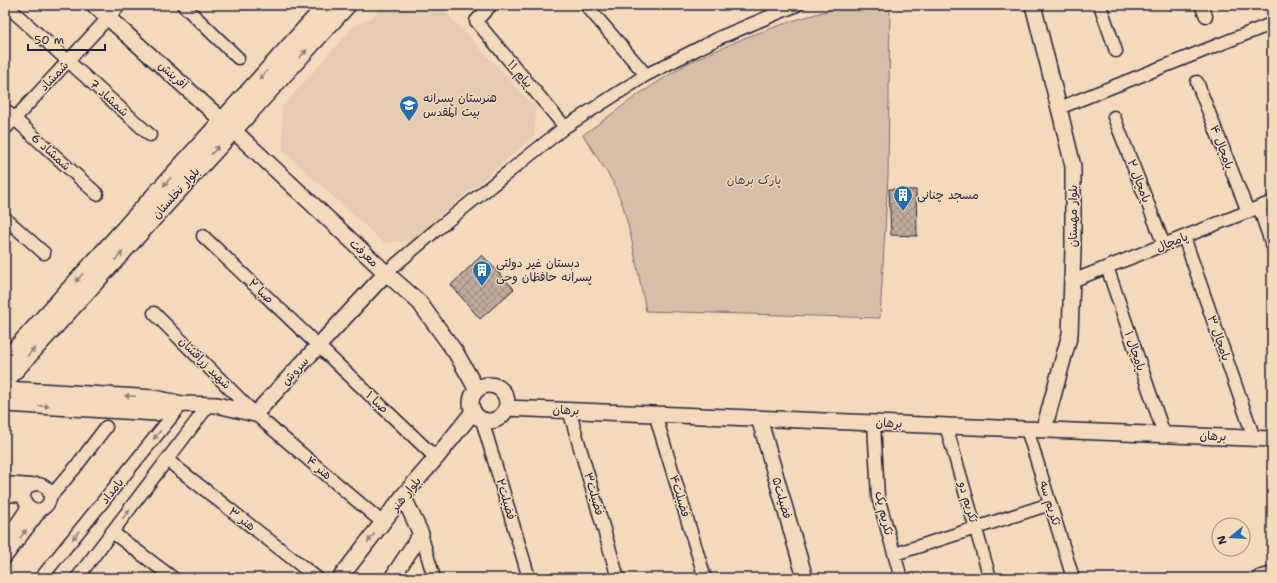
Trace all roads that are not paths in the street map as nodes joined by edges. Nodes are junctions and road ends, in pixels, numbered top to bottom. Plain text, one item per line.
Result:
1 (6, 5) edge
2 (94, 5) edge
3 (120, 5) edge
4 (183, 5) edge
5 (327, 5) edge
6 (347, 5) edge
7 (491, 5) edge
8 (586, 5) edge
9 (795, 5) edge
10 (1033, 5) edge
11 (1100, 5) edge
12 (108, 18) junction
13 (1271, 24) edge
14 (1116, 51) dead end
15 (238, 58) dead end
16 (68, 61) junction
17 (646, 74) junction
18 (1197, 82) dead end
19 (1059, 108) junction
20 (5, 110) edge
21 (1114, 117) dead end
22 (15, 119) junction
23 (228, 125) junction
24 (565, 126) junction
25 (5, 129) edge
26 (150, 135) dead end
27 (97, 194) dead end
28 (1272, 202) edge
29 (1253, 209) junction
30 (5, 218) edge
31 (203, 236) dead end
32 (1184, 237) junction
33 (1164, 245) junction
34 (1272, 245) edge
35 (44, 253) dead end
36 (1107, 268) junction
37 (386, 274) junction
38 (1072, 281) junction
39 (154, 313) dead end
40 (319, 345) junction
41 (5, 361) edge
42 (5, 381) edge
43 (5, 389) edge
44 (477, 390) junction
45 (5, 404) edge
46 (182, 404) junction
47 (208, 406) junction
48 (506, 408) junction
49 (569, 410) junction
50 (255, 414) junction
51 (655, 414) junction
52 (478, 416) junction
53 (759, 418) junction
54 (874, 423) junction
55 (946, 426) junction
56 (106, 427) dead end
57 (1027, 429) junction
58 (1044, 430) junction
59 (1164, 434) junction
60 (1254, 438) junction
61 (1272, 439) edge
62 (436, 458) junction
63 (167, 460) junction
64 (5, 483) edge
65 (31, 485) junction
66 (5, 496) edge
67 (403, 496) junction
68 (50, 497) junction
69 (26, 501) junction
70 (1050, 504) junction
71 (40, 510) junction
72 (383, 522) junction
73 (975, 528) junction
74 (112, 532) junction
75 (421, 534) junction
76 (5, 540) edge
77 (894, 554) junction
78 (5, 558) edge
79 (1272, 575) edge
80 (41, 578) edge
81 (77, 578) edge
82 (173, 578) edge
83 (317, 578) edge
84 (340, 578) edge
85 (392, 578) edge
86 (434, 578) edge
87 (529, 578) edge
88 (618, 578) edge
89 (705, 578) edge
90 (805, 578) edge
91 (901, 578) edge
92 (990, 578) edge
93 (1073, 578) edge
94 (1260, 578) edge

1 - 16 street, شمشاد 7
2 - 12 street, آفرینش
3 - 12 street, شمشاد
4 - 15 street
5 -> 23 main road, بلوار نخلستان
23 -> 6 main road, بلوار نخلستان
7 - 24 street, پیام ۱۱
8 - 17 street
9 - 17 street
10 - 19 street, بلوار مهستان
11 - 14 street
12 - 16 street, شمشاد
12 - 23 street, آفرینش
13 - 19 street
16 - 22 street, شمشاد
16 - 26 street, شمشاد 7
17 - 24 street
18 - 29 street, پامچال ۴
19 - 38 street, بلوار مهستان
20 - 22 street, شمشاد 6
21 - 33 street, پامچال ۲
22 - 25 street, شمشاد
22 - 27 street, شمشاد 6
23 - 37 street, معرفت
23 -> 41 main road, بلوار نخلستان
42 -> 23 main road, بلوار نخلستان
24 - 37 street
28 - 29 street, پامچال
29 - 32 street, پامچال
29 - 34 street, پامچال ۴
30 - 35 street
31 - 40 street, صبا ۲
32 - 33 street, پامچال
32 - 60 street, پامچال ۳
33 - 36 street, پامچال
36 - 38 street, پامچال
36 - 59 street, پامچال ۱
37 - 40 street, سروش
37 - 44 street, معرفت
38 - 58 street, بلوار مهستان
39 - 50 street, شهید زرافشان
40 - 50 street, سروش
40 - 62 street, صبا ۱
46 -> 43 street
44 - 48 street
44 - 52 street
45 -> 46 street
46 - 47 street
46 -> 80 street, بامداد
47 - 50 street
47 - 63 street, بامداد
48 - 49 street, برهان
48 - 52 street
49 - 51 street, برهان
49 - 88 street, فضیلت۳
50 - 72 street, هنر ۴
51 - 53 street, برهان
51 - 89 street, فضیلت۴
52 - 62 street, بلوار هنر
52 - 87 street, فضیلت۲
53 - 54 street, برهان
53 - 90 street, فضیلت۵
54 - 55 street, برهان
54 - 77 street, تکریم یک
55 - 57 street, برهان
55 - 73 street, تکریم دو
56 - 68 street
57 - 58 street, برهان
57 - 70 street, تکریم سه
58 - 59 street, برهان
59 - 60 street, برهان
60 - 61 street, برهان
62 - 67 street, بلوار هنر
74 -> 63 street, بامداد
63 - 83 street, هنر ۳
64 - 65 street
65 - 68 street
65 - 69 street
66 - 69 street
67 - 72 street, بلوار هنر
67 - 75 street
68 - 71 street
69 - 71 street
69 - 76 street
70 - 73 street
70 - 93 street, تکریم سه
78 -> 71 street
72 -> 84 street, بلوار هنر
73 - 77 street
73 - 92 street, تکریم دو
74 - 81 street, بامداد
74 - 82 street
75 - 85 street
75 - 86 street
77 - 91 street, تکریم یک
79 - 94 street

